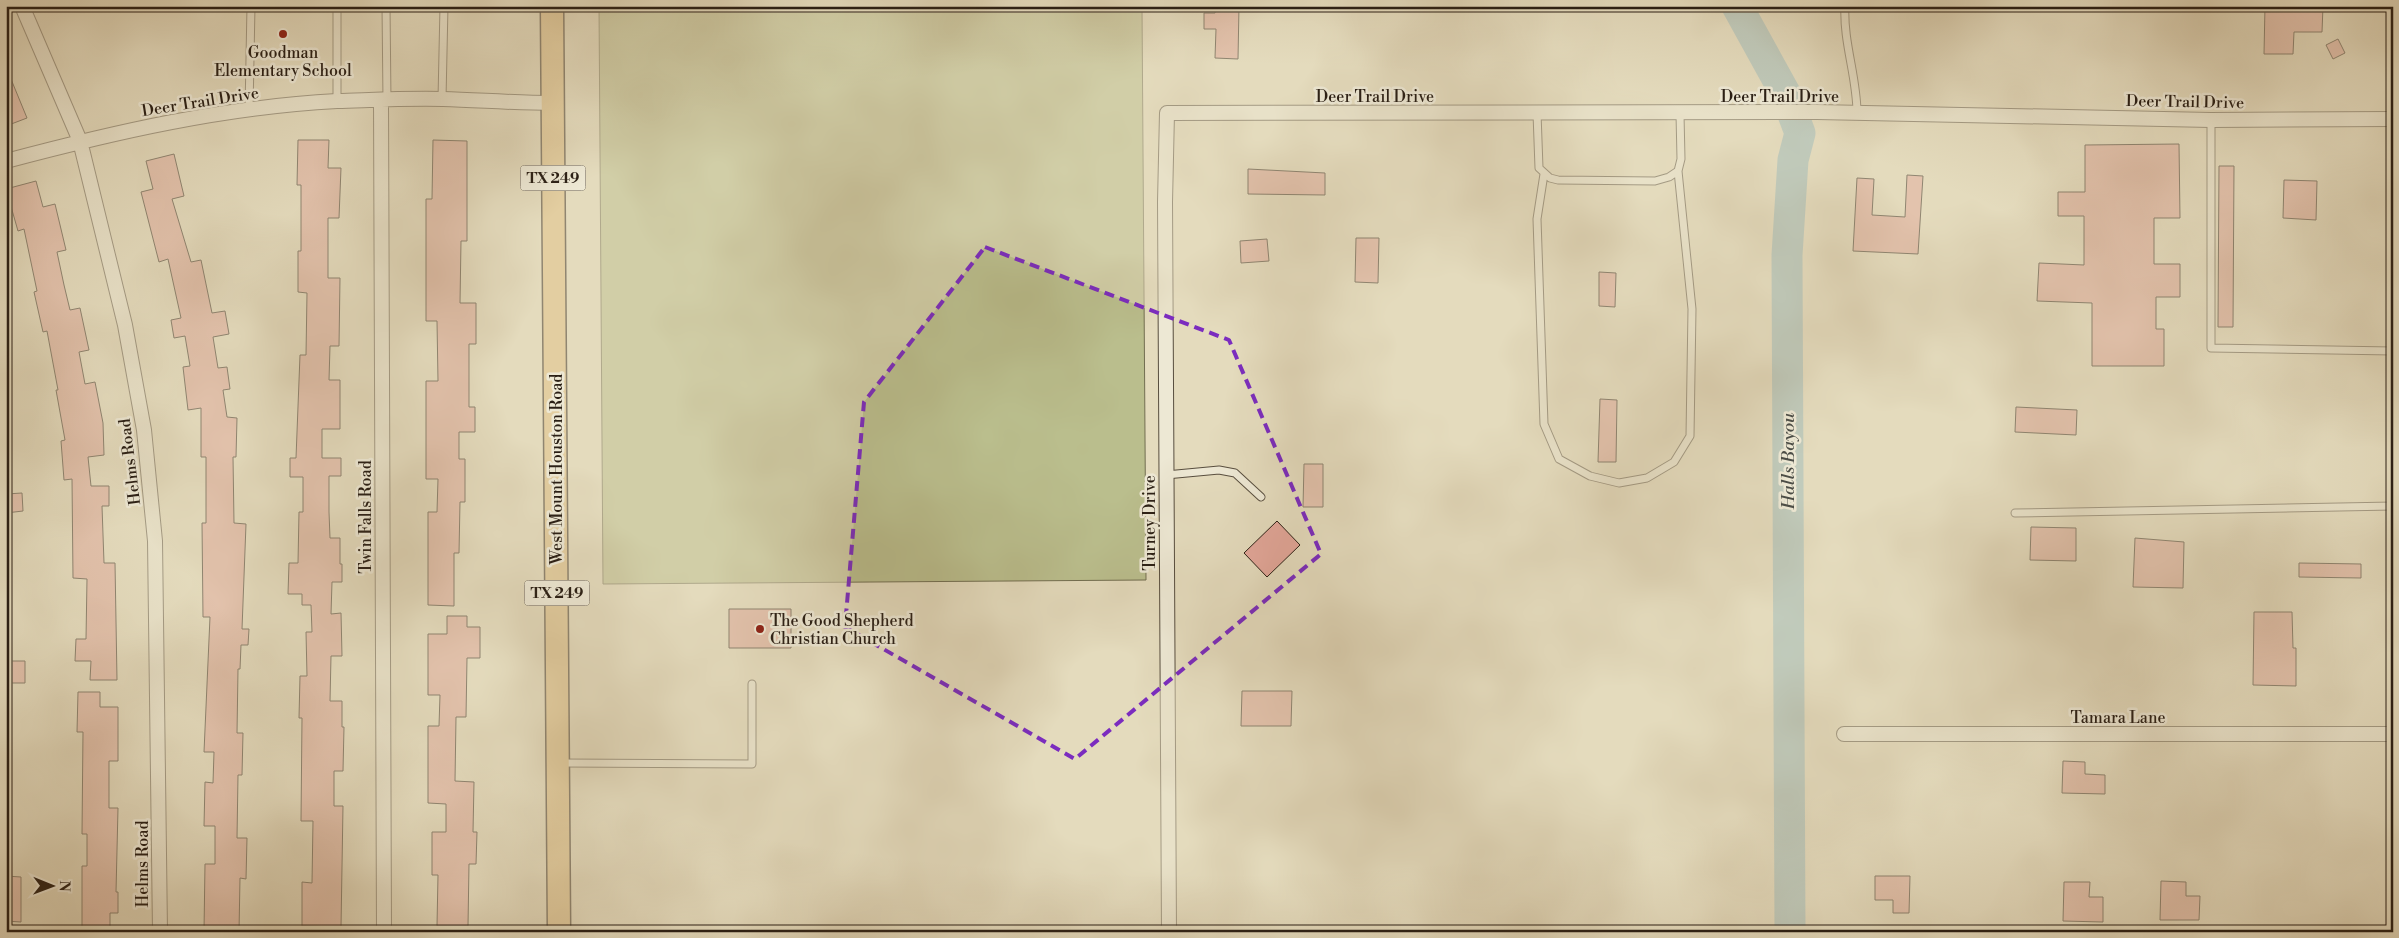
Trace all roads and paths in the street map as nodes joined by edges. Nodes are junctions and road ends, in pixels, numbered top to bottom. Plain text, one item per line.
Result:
1 (22, 6) edge
2 (252, 6) edge
3 (336, 6) edge
4 (386, 6) edge
5 (444, 6) edge
6 (552, 6) edge
7 (1845, 6) edge
8 (442, 99) junction
9 (384, 101) junction
10 (337, 102) junction
11 (552, 103) junction
12 (249, 110) junction
13 (1166, 113) joint
14 (1858, 113) junction
15 (1537, 114) junction
16 (1680, 114) junction
17 (2393, 119) edge
18 (2211, 120) junction
19 (80, 141) junction
20 (6, 161) edge
21 (1678, 171) junction
22 (1544, 174) junction
23 (2393, 351) edge
24 (1166, 475) junction
25 (1261, 497) dead end
26 (2393, 506) edge
27 (2014, 513) dead end
28 (752, 684) dead end
29 (1844, 734) dead end
30 (2393, 734) edge
31 (558, 763) junction
32 (160, 932) edge
33 (384, 932) edge
34 (559, 932) edge
35 (1170, 932) edge

1 - 19 street, Helms Road
2 - 12 lane
3 - 10 lane
4 - 9 lane
5 - 8 lane
6 - 11 main road, West Mount Houston Road / TX 249
7 - 14 lane
8 - 9 street, Deer Trail Drive
8 - 11 street, Deer Trail Drive
9 - 10 street, Deer Trail Drive
9 - 33 street, Twin Falls Road
10 - 12 street, Deer Trail Drive
11 - 31 main road, West Mount Houston Road / TX 249
12 - 19 street, Deer Trail Drive
13 - 15 street, Deer Trail Drive
13 - 24 street, Turney Drive
14 - 16 street, Deer Trail Drive
14 - 18 street, Deer Trail Drive
15 - 16 street, Deer Trail Drive
15 - 22 lane
16 - 21 lane
17 - 18 street, Deer Trail Drive
18 - 23 lane
19 - 20 street, Deer Trail Drive
19 - 32 street, Helms Road
21 - 22 lane
21 - 22 lane
24 - 25 lane
24 - 35 street, Turney Drive
26 - 27 lane
28 - 31 lane
29 - 30 street, Tamara Lane
31 - 34 main road, West Mount Houston Road / TX 249

